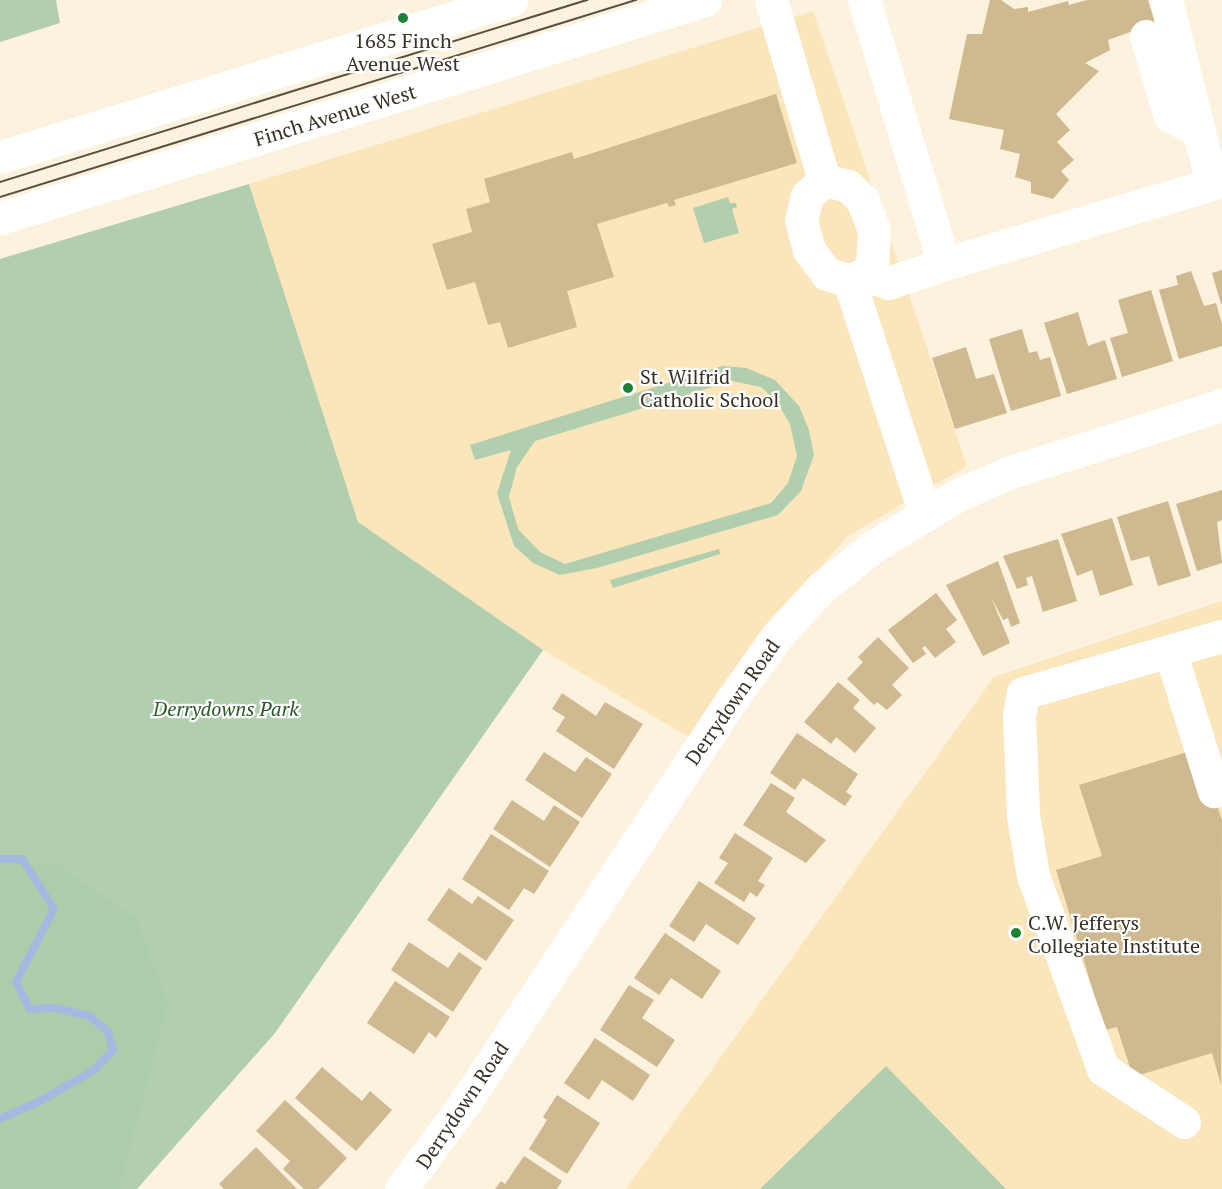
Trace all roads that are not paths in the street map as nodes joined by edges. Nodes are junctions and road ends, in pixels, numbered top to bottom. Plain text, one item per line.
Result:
1 (512, 0) edge
2 (705, 0) edge
3 (771, 0) edge
4 (864, 0) edge
5 (1166, 0) edge
6 (1146, 36) dead end
7 (1198, 130) junction
8 (0, 157) edge
9 (825, 180) junction
10 (0, 218) edge
11 (944, 264) junction
12 (857, 277) junction
13 (1222, 405) edge
14 (925, 514) junction
15 (1222, 636) edge
16 (1170, 651) junction
17 (1214, 792) dead end
18 (1184, 1122) dead end
19 (401, 1189) edge

1 - 8 main road
2 - 10 main road, Finch Avenue West
3 - 9 main road
4 - 11 main road
5 - 7 main road
6 - 7 main road
7 - 11 main road
9 - 12 main road
9 - 12 main road
11 - 12 main road
12 - 14 main road
13 - 14 main road, Derrydown Road
14 - 19 main road, Derrydown Road
15 - 16 main road
16 - 17 main road
16 - 18 main road

